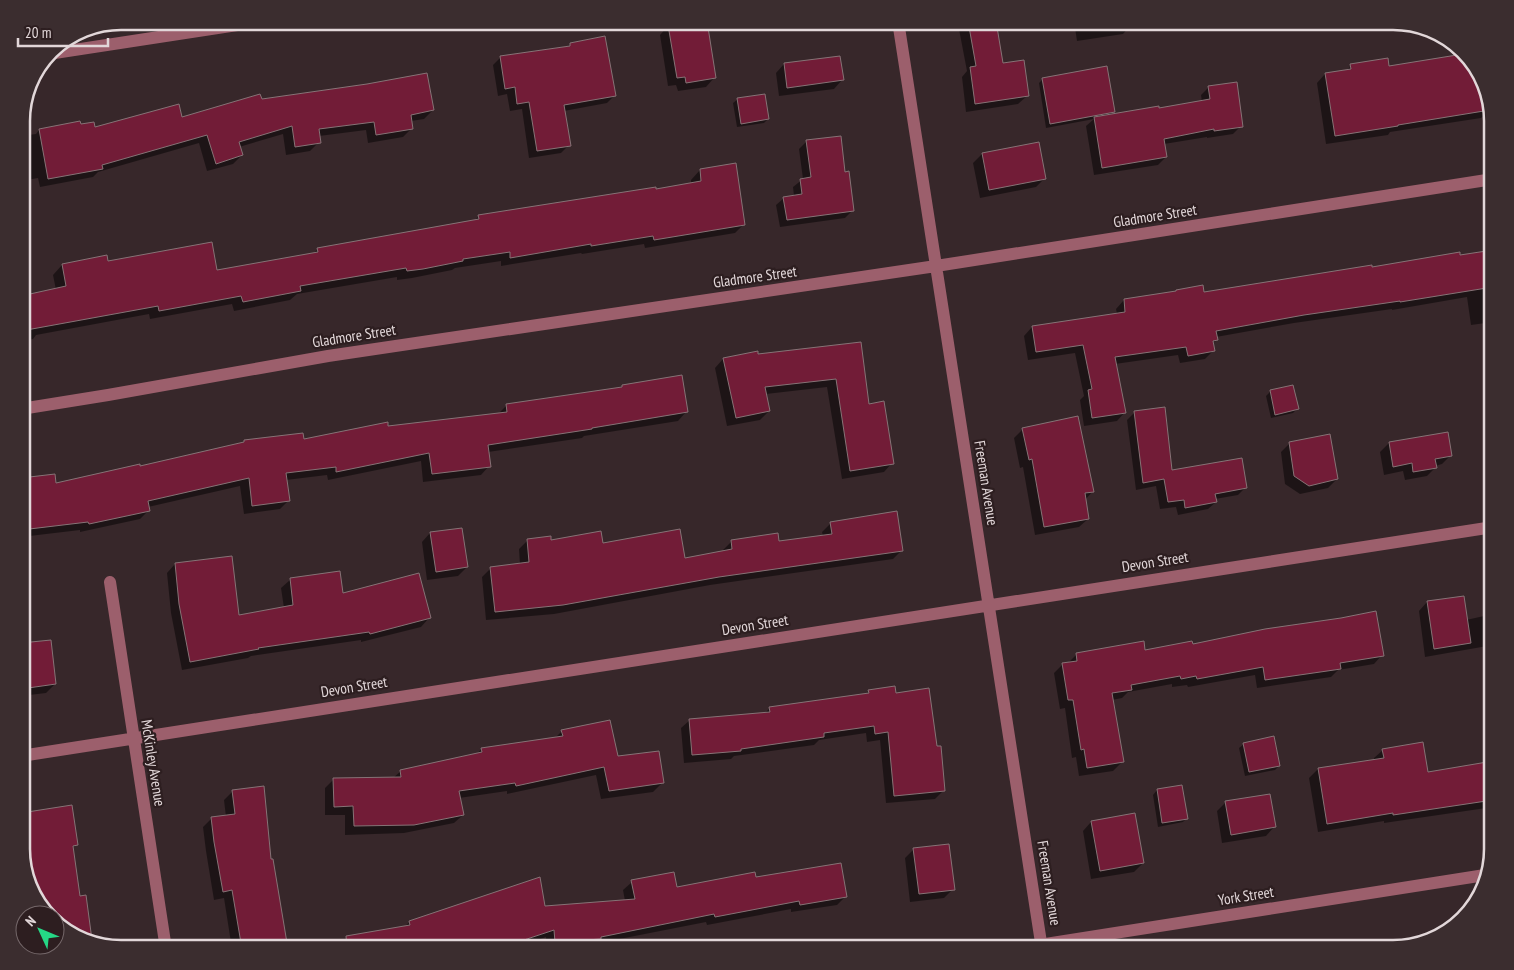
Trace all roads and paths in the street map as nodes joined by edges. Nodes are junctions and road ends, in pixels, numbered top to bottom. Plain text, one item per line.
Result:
1 (204, 30) edge
2 (899, 30) edge
3 (62, 52) edge
4 (1484, 180) edge
5 (936, 266) junction
6 (30, 408) edge
7 (1484, 528) edge
8 (110, 582) dead end
9 (989, 604) junction
10 (133, 738) junction
11 (30, 755) edge
12 (1480, 876) edge
13 (165, 940) edge
14 (1041, 940) edge
15 (1079, 940) edge

1 - 3 street
2 - 5 street, Freeman Avenue
4 - 5 street, Gladmore Street
5 - 6 street, Gladmore Street
5 - 9 street, Freeman Avenue
7 - 9 street, Devon Street
8 - 10 street, McKinley Avenue
9 - 10 street, Devon Street
9 - 14 street, Freeman Avenue
10 - 11 street, Devon Street
10 - 13 street, McKinley Avenue
12 - 15 street, York Street

